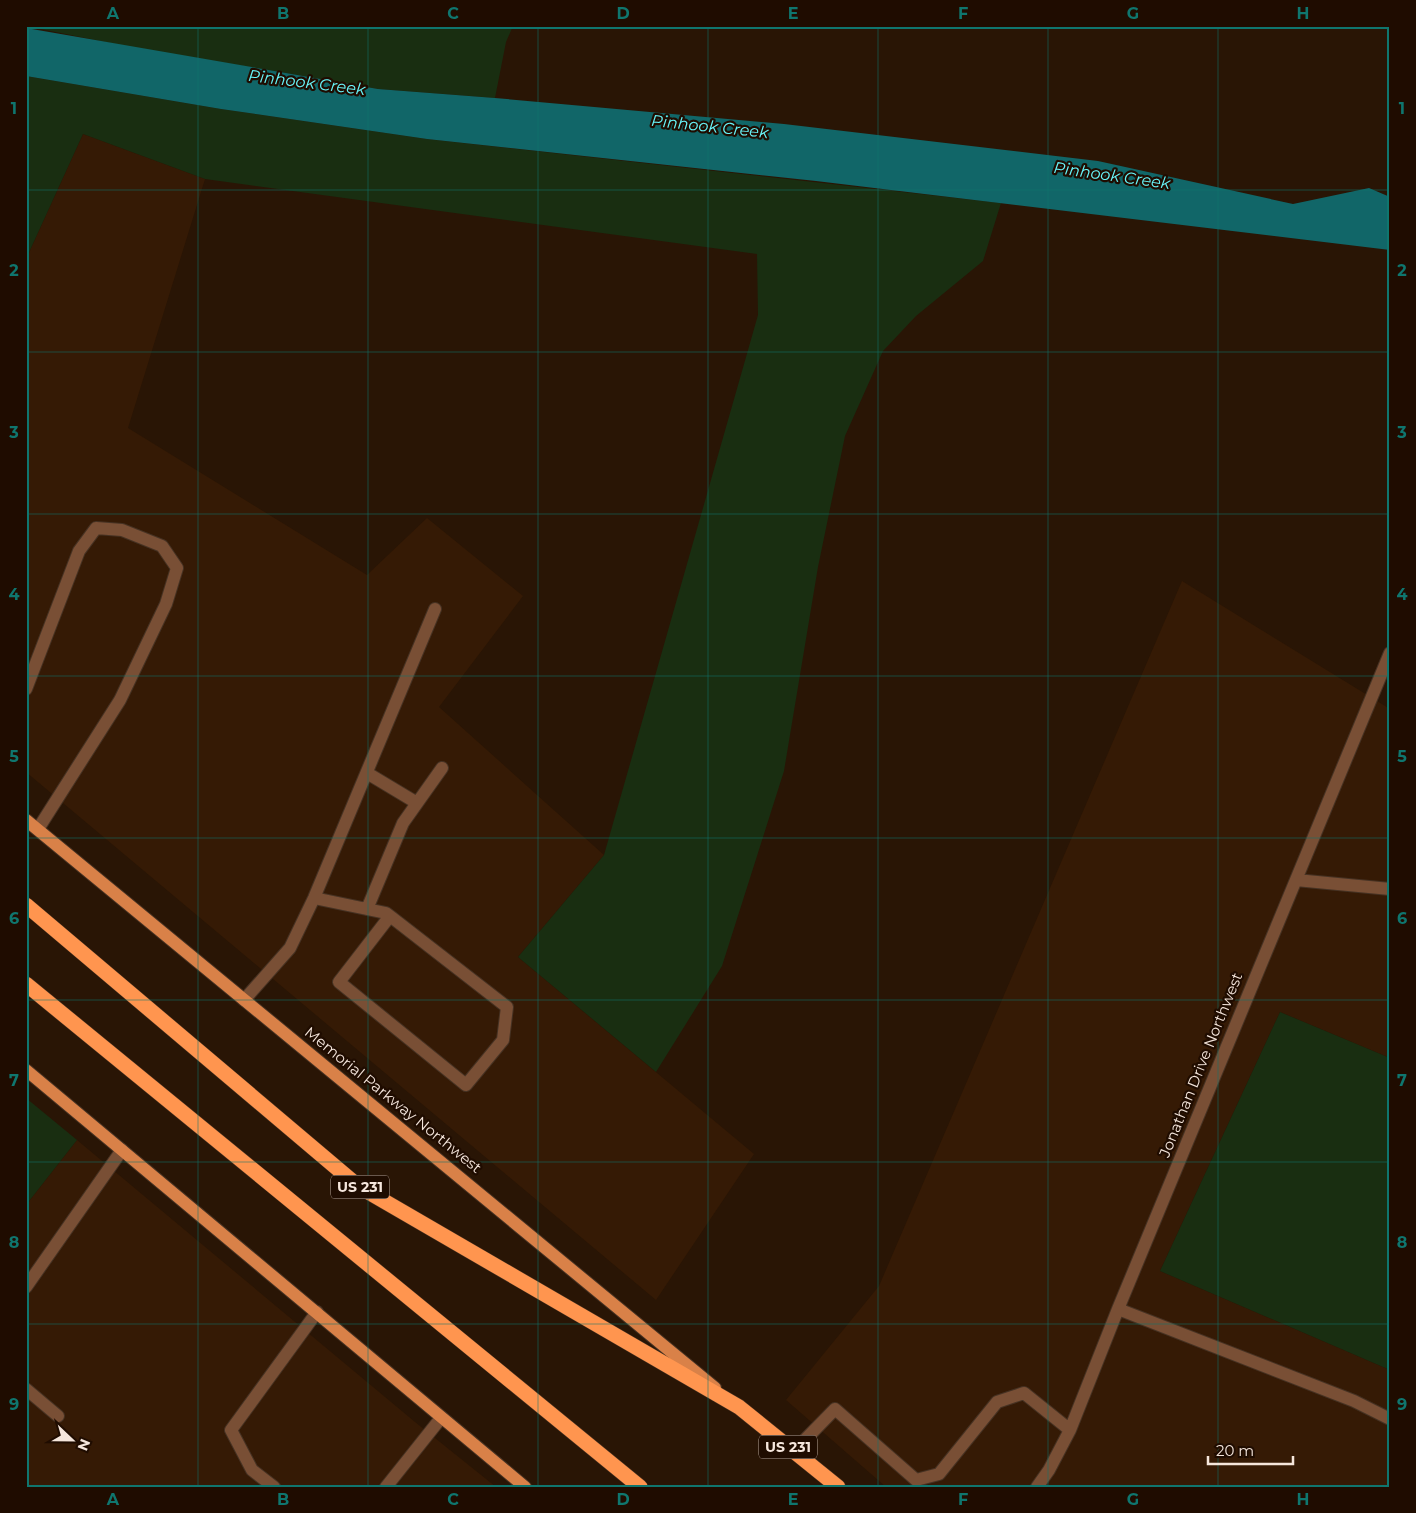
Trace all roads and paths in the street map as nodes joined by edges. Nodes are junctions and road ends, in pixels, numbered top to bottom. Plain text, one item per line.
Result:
1 (435, 609) dead end
2 (1390, 652) edge
3 (26, 689) edge
4 (442, 768) dead end
5 (367, 773) junction
6 (417, 803) junction
7 (26, 820) edge
8 (38, 829) junction
9 (1296, 880) junction
10 (1390, 889) edge
11 (314, 898) junction
12 (26, 905) edge
13 (367, 909) junction
14 (390, 916) junction
15 (26, 984) edge
16 (244, 1000) junction
17 (26, 1070) edge
18 (122, 1150) junction
19 (26, 1286) edge
20 (1118, 1308) junction
21 (317, 1312) junction
22 (26, 1389) edge
23 (739, 1407) junction
24 (58, 1416) dead end
25 (441, 1418) junction
26 (1390, 1419) edge
27 (1070, 1430) junction
28 (794, 1451) junction
29 (274, 1487) edge
30 (386, 1487) edge
31 (525, 1487) edge
32 (640, 1487) edge
33 (838, 1487) edge
34 (1036, 1487) edge

1 - 5 street
2 - 9 street, Jonathan Drive Northwest
3 - 8 street
4 - 6 street
5 - 6 street
5 - 11 street
6 - 13 street
7 - 8 main road, Memorial Parkway Northwest
8 - 16 main road, Memorial Parkway Northwest
9 - 10 street
9 - 20 street, Jonathan Drive Northwest
11 - 13 street
11 - 16 street
12 - 23 highway, Memorial Parkway Northwest / US 231
13 - 14 street
14 - 14 street
15 - 32 highway
16 - 23 main road, Memorial Parkway Northwest
17 - 18 main road
18 - 19 street
18 - 21 main road
20 - 26 street
20 - 27 street, Jonathan Drive Northwest
21 - 25 main road
21 - 29 street
22 - 24 street
23 - 28 highway, Memorial Parkway Northwest / US 231
25 - 30 street
25 - 31 main road
27 - 28 street
27 - 34 street, Jonathan Drive Northwest
28 - 33 highway, Memorial Parkway Northwest / US 231

